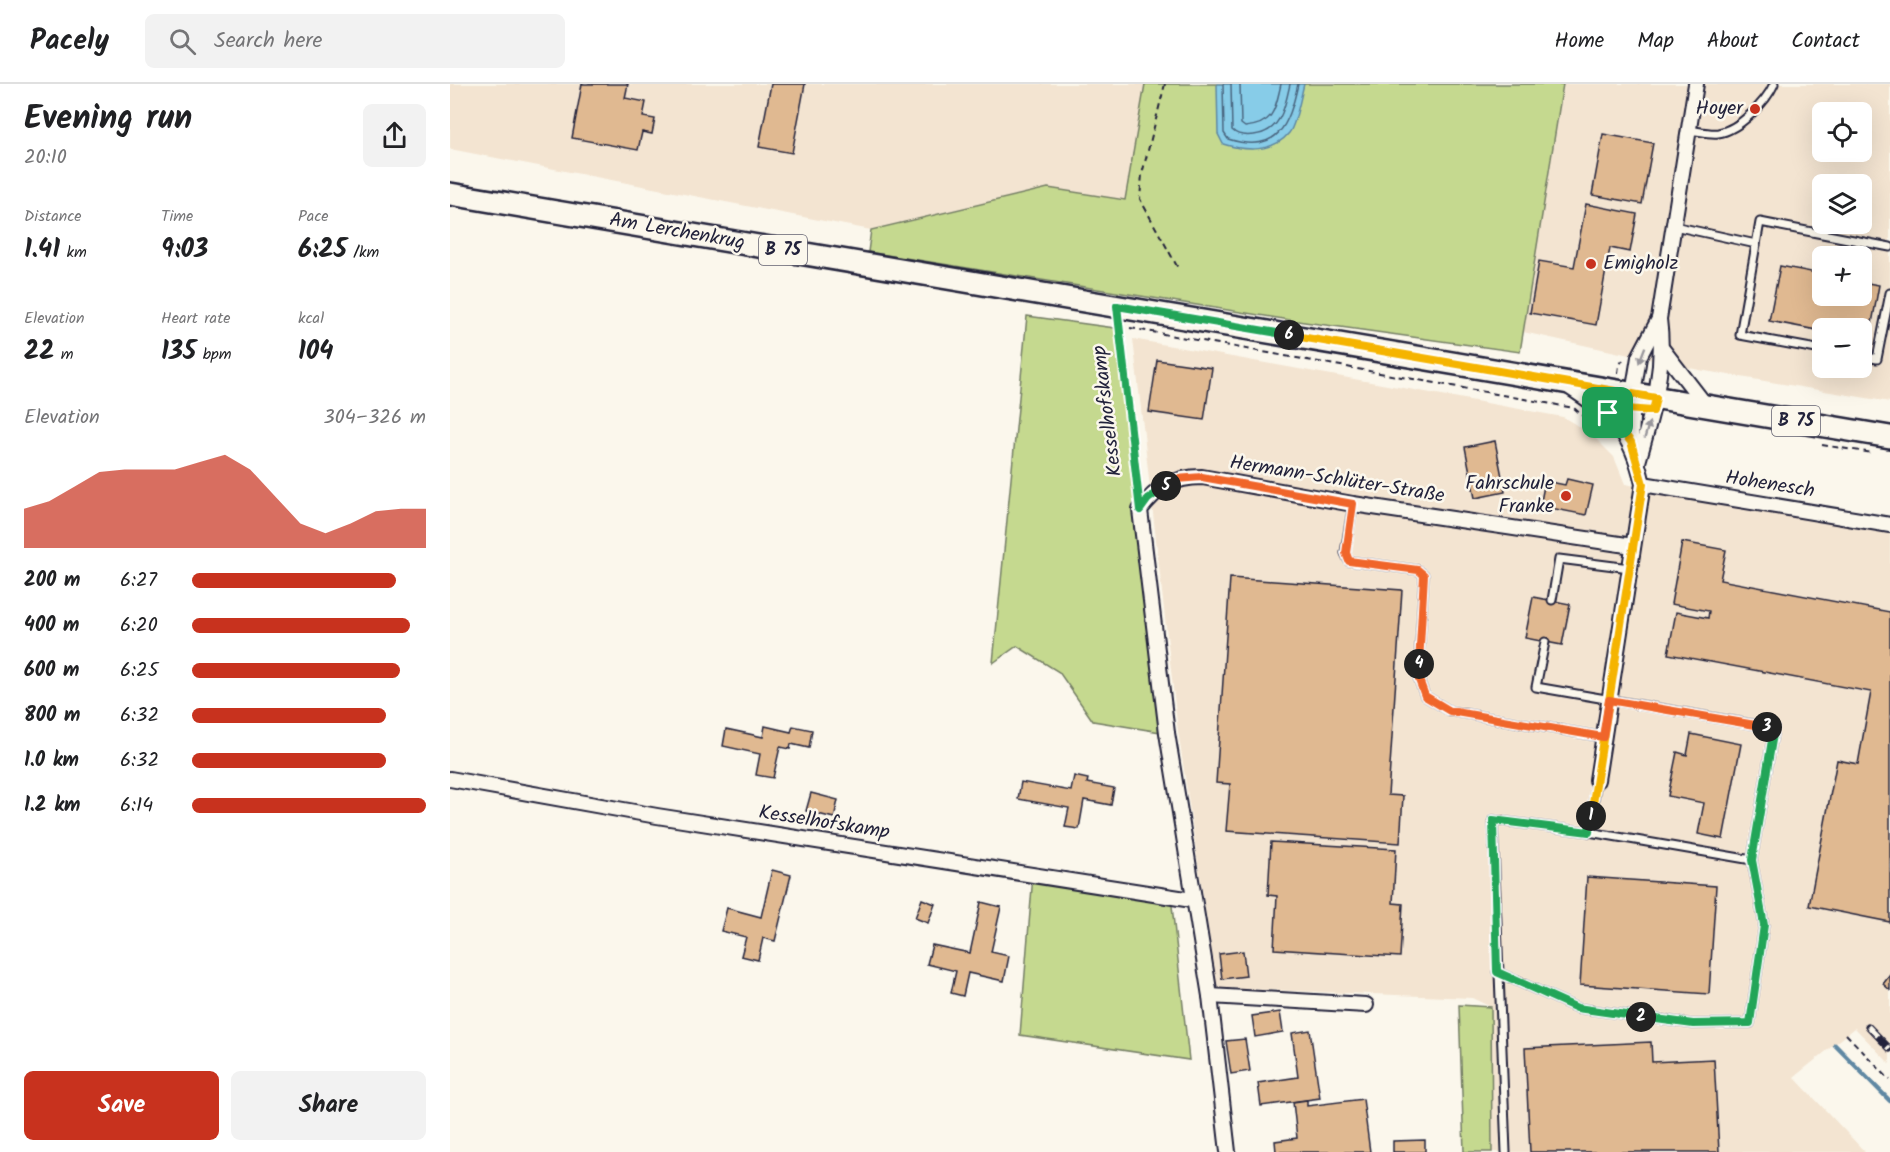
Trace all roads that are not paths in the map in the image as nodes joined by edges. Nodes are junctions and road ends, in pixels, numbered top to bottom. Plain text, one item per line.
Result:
1 (1696, 84) edge
2 (1774, 84) edge
3 (1689, 130) junction
4 (450, 194) edge
5 (1674, 226) junction
6 (1756, 244) junction
7 (1890, 247) edge
8 (1890, 293) edge
9 (1659, 319) junction
10 (1812, 348) edge
11 (1663, 350) junction
12 (1872, 358) edge
13 (1564, 383) junction
14 (1633, 394) junction
15 (1656, 398) junction
16 (1707, 407) junction
17 (1890, 437) edge
18 (1631, 442) junction
19 (1638, 462) junction
20 (1643, 484) junction
21 (1353, 504) junction
22 (1890, 525) edge
23 (1633, 546) junction
24 (1630, 568) junction
25 (1552, 600) dead end
26 (1545, 642) dead end
27 (1609, 700) junction
28 (1603, 737) junction
29 (450, 779) edge
30 (1597, 780) joint
31 (1589, 832) junction
32 (1752, 860) junction
33 (1192, 900) junction
34 (1497, 972) junction
35 (1210, 996) junction
36 (1366, 1005) dead end
37 (1228, 1152) edge
38 (1506, 1152) edge

1 - 3 street
2 - 3 lane
3 - 5 street
4 - 13 main road, Am Lerchenkrug / B 75
5 - 6 lane
5 - 9 street
6 - 7 lane
6 - 10 lane
8 - 12 lane
9 - 11 street
9 -> 14 street
11 - 15 street
11 - 16 street
13 - 14 main road, B 75
13 - 18 street
14 - 15 main road, B 75
14 - 18 street
15 - 16 main road, B 75
19 -> 15 street
16 - 17 main road, B 75
18 - 19 street
19 - 20 street
20 - 22 street, Hohenesch
20 - 23 street
21 - 23 street, Hermann-Schlüter-Straße
21 - 28 lane
21 - 33 street, Hermann-Schlüter-Straße
23 - 24 street
24 - 25 lane
24 - 27 street
26 - 27 lane
27 - 28 street
27 - 32 lane
28 - 30 street
29 - 33 street, Kesselhofskamp
30 - 31 lane
31 - 32 lane
31 - 34 lane
32 - 34 lane
33 - 35 street
34 - 38 lane
35 - 36 street
35 - 37 street

